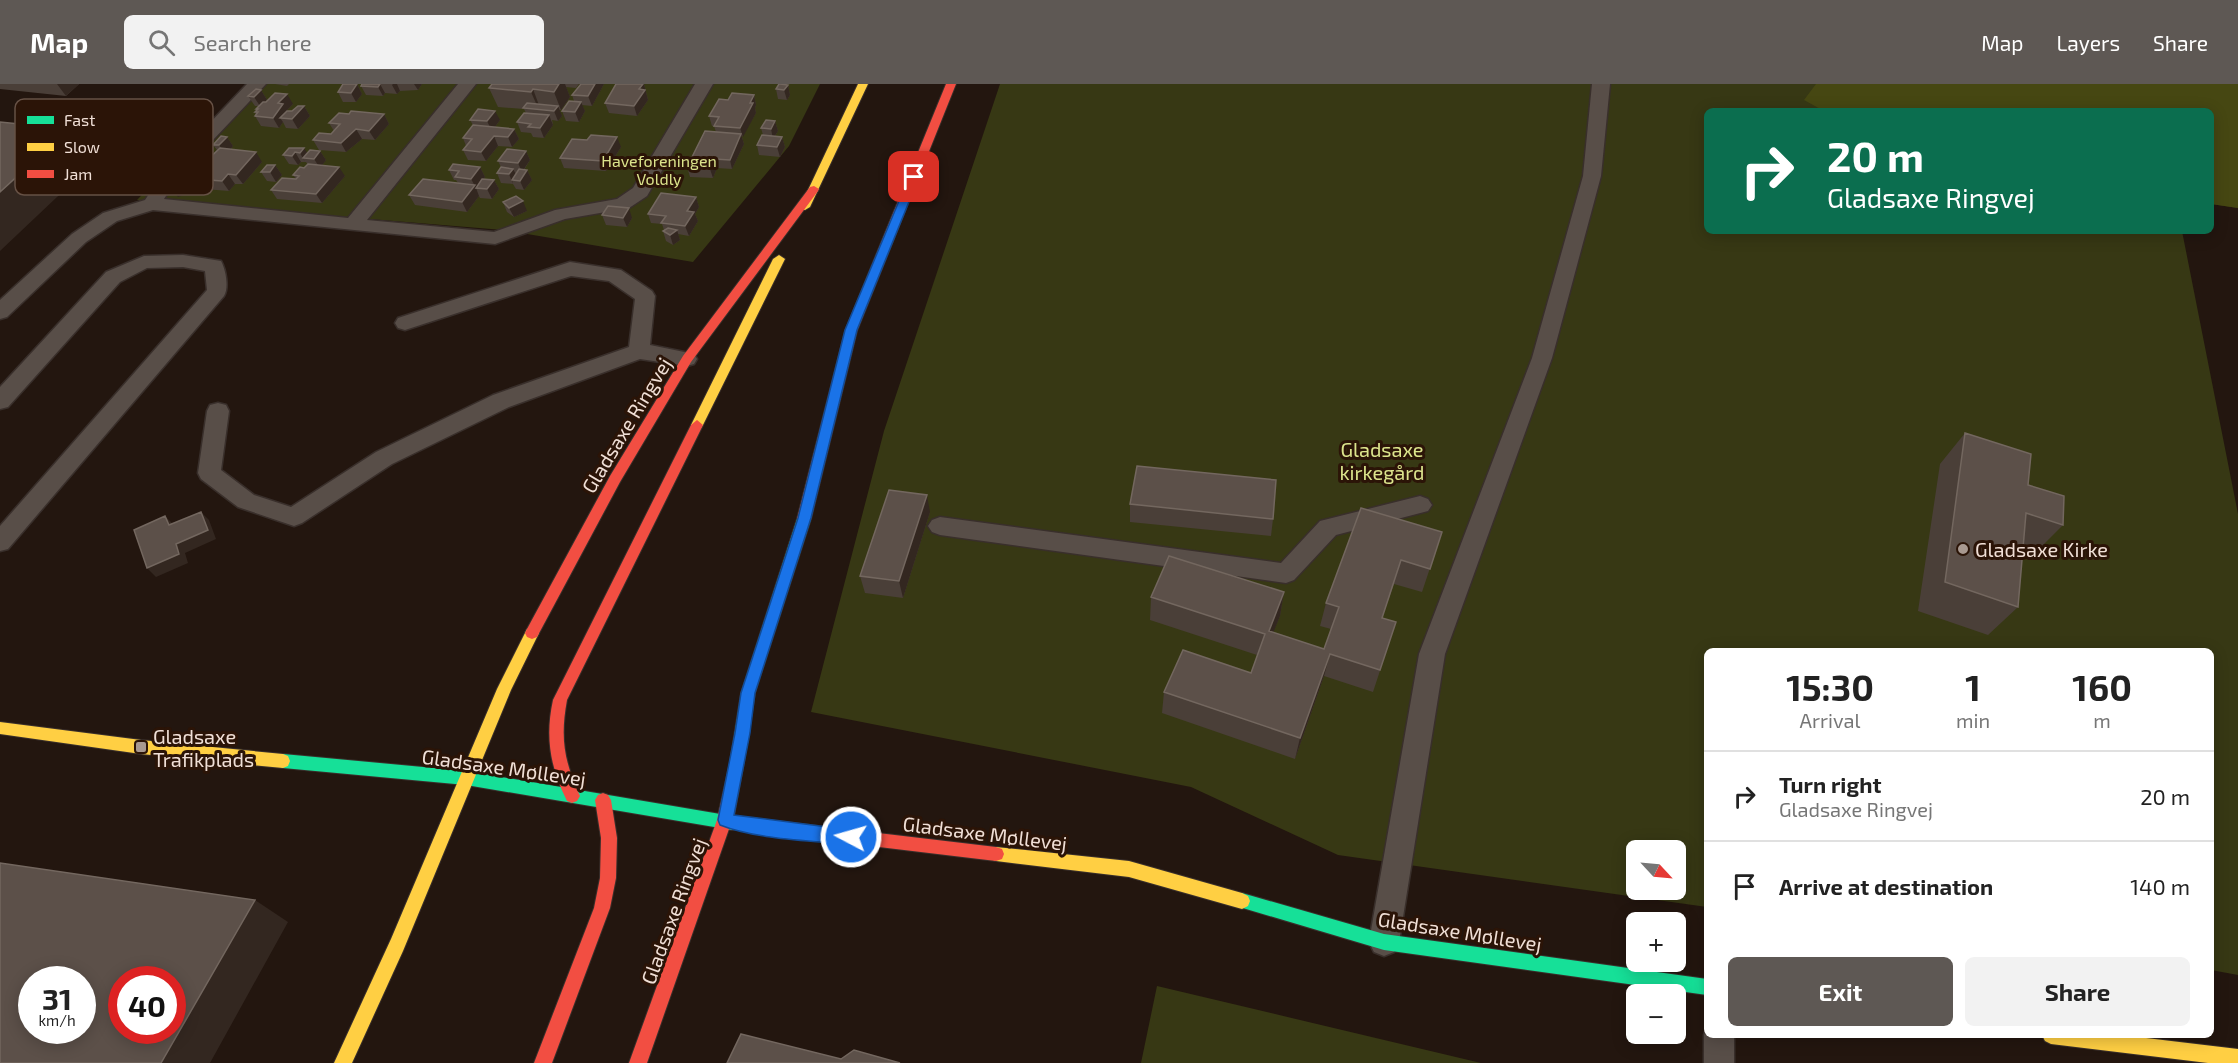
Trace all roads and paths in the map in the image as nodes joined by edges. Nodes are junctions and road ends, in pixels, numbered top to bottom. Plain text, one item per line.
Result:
1 (257, 84) edge
2 (467, 84) edge
3 (704, 84) edge
4 (863, 84) edge
5 (951, 84) edge
6 (1601, 84) edge
7 (213, 130) edge
8 (814, 189) junction
9 (158, 195) edge
10 (152, 204) junction
11 (353, 225) junction
12 (0, 312) edge
13 (405, 323) dead end
14 (639, 351) junction
15 (687, 359) junction
16 (0, 401) edge
17 (219, 411) dead end
18 (1420, 505) dead end
19 (940, 526) dead end
20 (2, 537) edge
21 (0, 728) edge
22 (466, 778) junction
23 (572, 796) junction
24 (603, 800) junction
25 (725, 820) junction
26 (1384, 942) junction
27 (1704, 987) edge
28 (1719, 1038) edge
29 (2075, 1038) edge
30 (2238, 1058) edge
31 (343, 1063) edge
32 (543, 1063) edge
33 (638, 1063) edge
34 (1719, 1063) edge

1 - 7 lane
2 - 11 lane
3 - 11 lane
4 - 8 main road, Gladsaxe Ringvej
5 - 25 main road, Gladsaxe Ringvej
6 - 26 lane
8 - 15 main road, Gladsaxe Ringvej
8 - 23 main road, Gladsaxe Ringvej
9 - 10 lane
10 - 11 lane
10 - 12 lane
13 - 14 lane
14 - 15 lane
14 - 17 lane
15 - 22 main road, Gladsaxe Ringvej
16 - 20 lane
18 - 19 lane
21 - 22 main road, Gladsaxe Møllevej
22 - 23 main road, Gladsaxe Møllevej
22 - 31 main road, Gladsaxe Ringvej
23 - 24 main road, Gladsaxe Møllevej
24 - 25 main road, Gladsaxe Møllevej
24 - 32 main road
25 - 26 main road, Gladsaxe Møllevej
25 - 33 main road, Gladsaxe Ringvej
26 - 27 main road, Gladsaxe Møllevej
28 - 34 lane
29 - 30 main road

